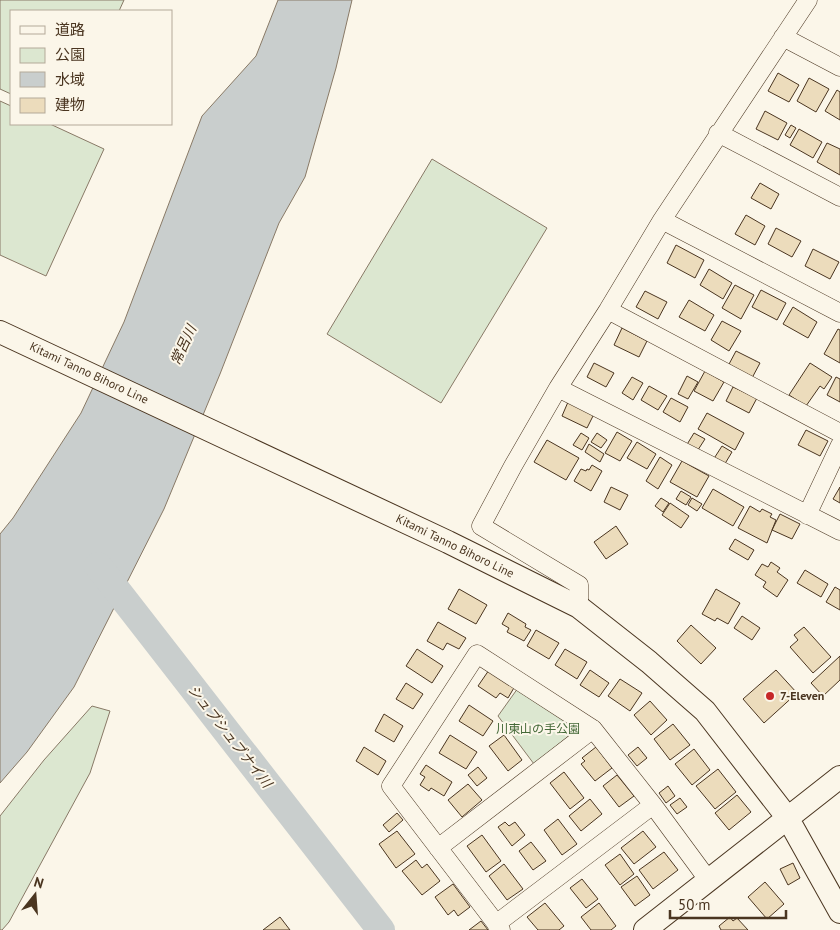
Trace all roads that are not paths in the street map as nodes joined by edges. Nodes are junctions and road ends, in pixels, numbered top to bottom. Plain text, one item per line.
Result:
1 (808, 0) edge
2 (783, 37) junction
3 (840, 67) edge
4 (718, 133) junction
5 (840, 197) edge
6 (662, 220) junction
7 (608, 310) junction
8 (840, 313) edge
9 (0, 332) edge
10 (558, 388) junction
11 (840, 433) edge
12 (840, 445) edge
13 (807, 515) junction
14 (840, 531) edge
15 (580, 608) junction
16 (593, 730) junction
17 (840, 777) edge
18 (653, 805) junction
19 (787, 818) junction
20 (438, 848) junction
21 (709, 880) junction
22 (840, 912) edge
23 (498, 927) edge
24 (645, 930) edge

1 - 2 street
2 - 3 street
2 - 4 street
4 - 5 street
4 - 6 street
6 - 7 street
6 - 8 street
7 - 10 street
7 - 11 street
9 - 15 main road, Kitami Tanno Bihoro Line
10 - 13 street
10 - 15 street
12 - 13 street
13 - 14 street
15 - 19 main road, Kitami Tanno Bihoro Line
16 - 18 street
16 - 20 street
16 - 20 street
17 - 19 main road
18 - 21 street
18 - 23 street
19 - 21 main road
19 - 22 main road, Kitami Tanno Bihoro Line
20 - 23 street
21 - 24 main road

